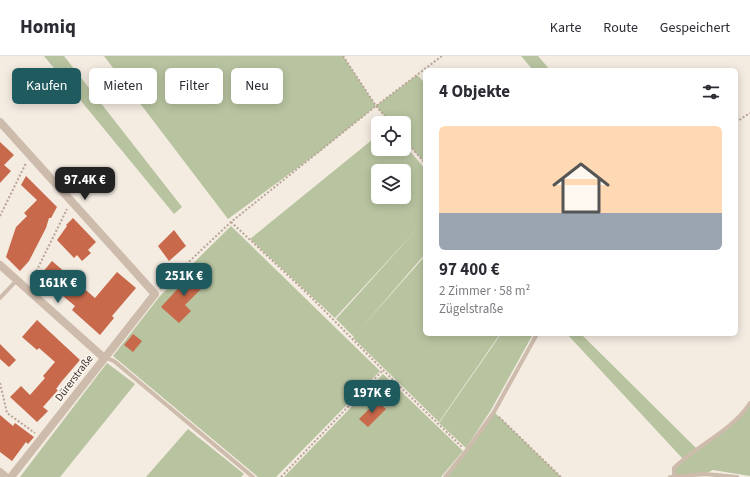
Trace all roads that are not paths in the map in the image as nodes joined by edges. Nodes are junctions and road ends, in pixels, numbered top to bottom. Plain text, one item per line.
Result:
1 (0, 122) edge
2 (0, 265) edge
3 (17, 280) junction
4 (0, 298) edge
5 (536, 336) edge
6 (103, 357) junction
7 (750, 402) edge
8 (0, 472) edge
9 (6, 477) edge
10 (11, 477) edge
11 (253, 477) edge
12 (444, 477) edge
13 (672, 477) edge
14 (737, 477) edge

1 - 6 street, Dürerstraße
2 - 3 street
3 - 4 lane
3 - 6 street
5 - 12 lane
6 - 10 street, Dürerstraße
6 - 11 lane
7 - 13 lane
8 - 9 street
13 - 14 lane

